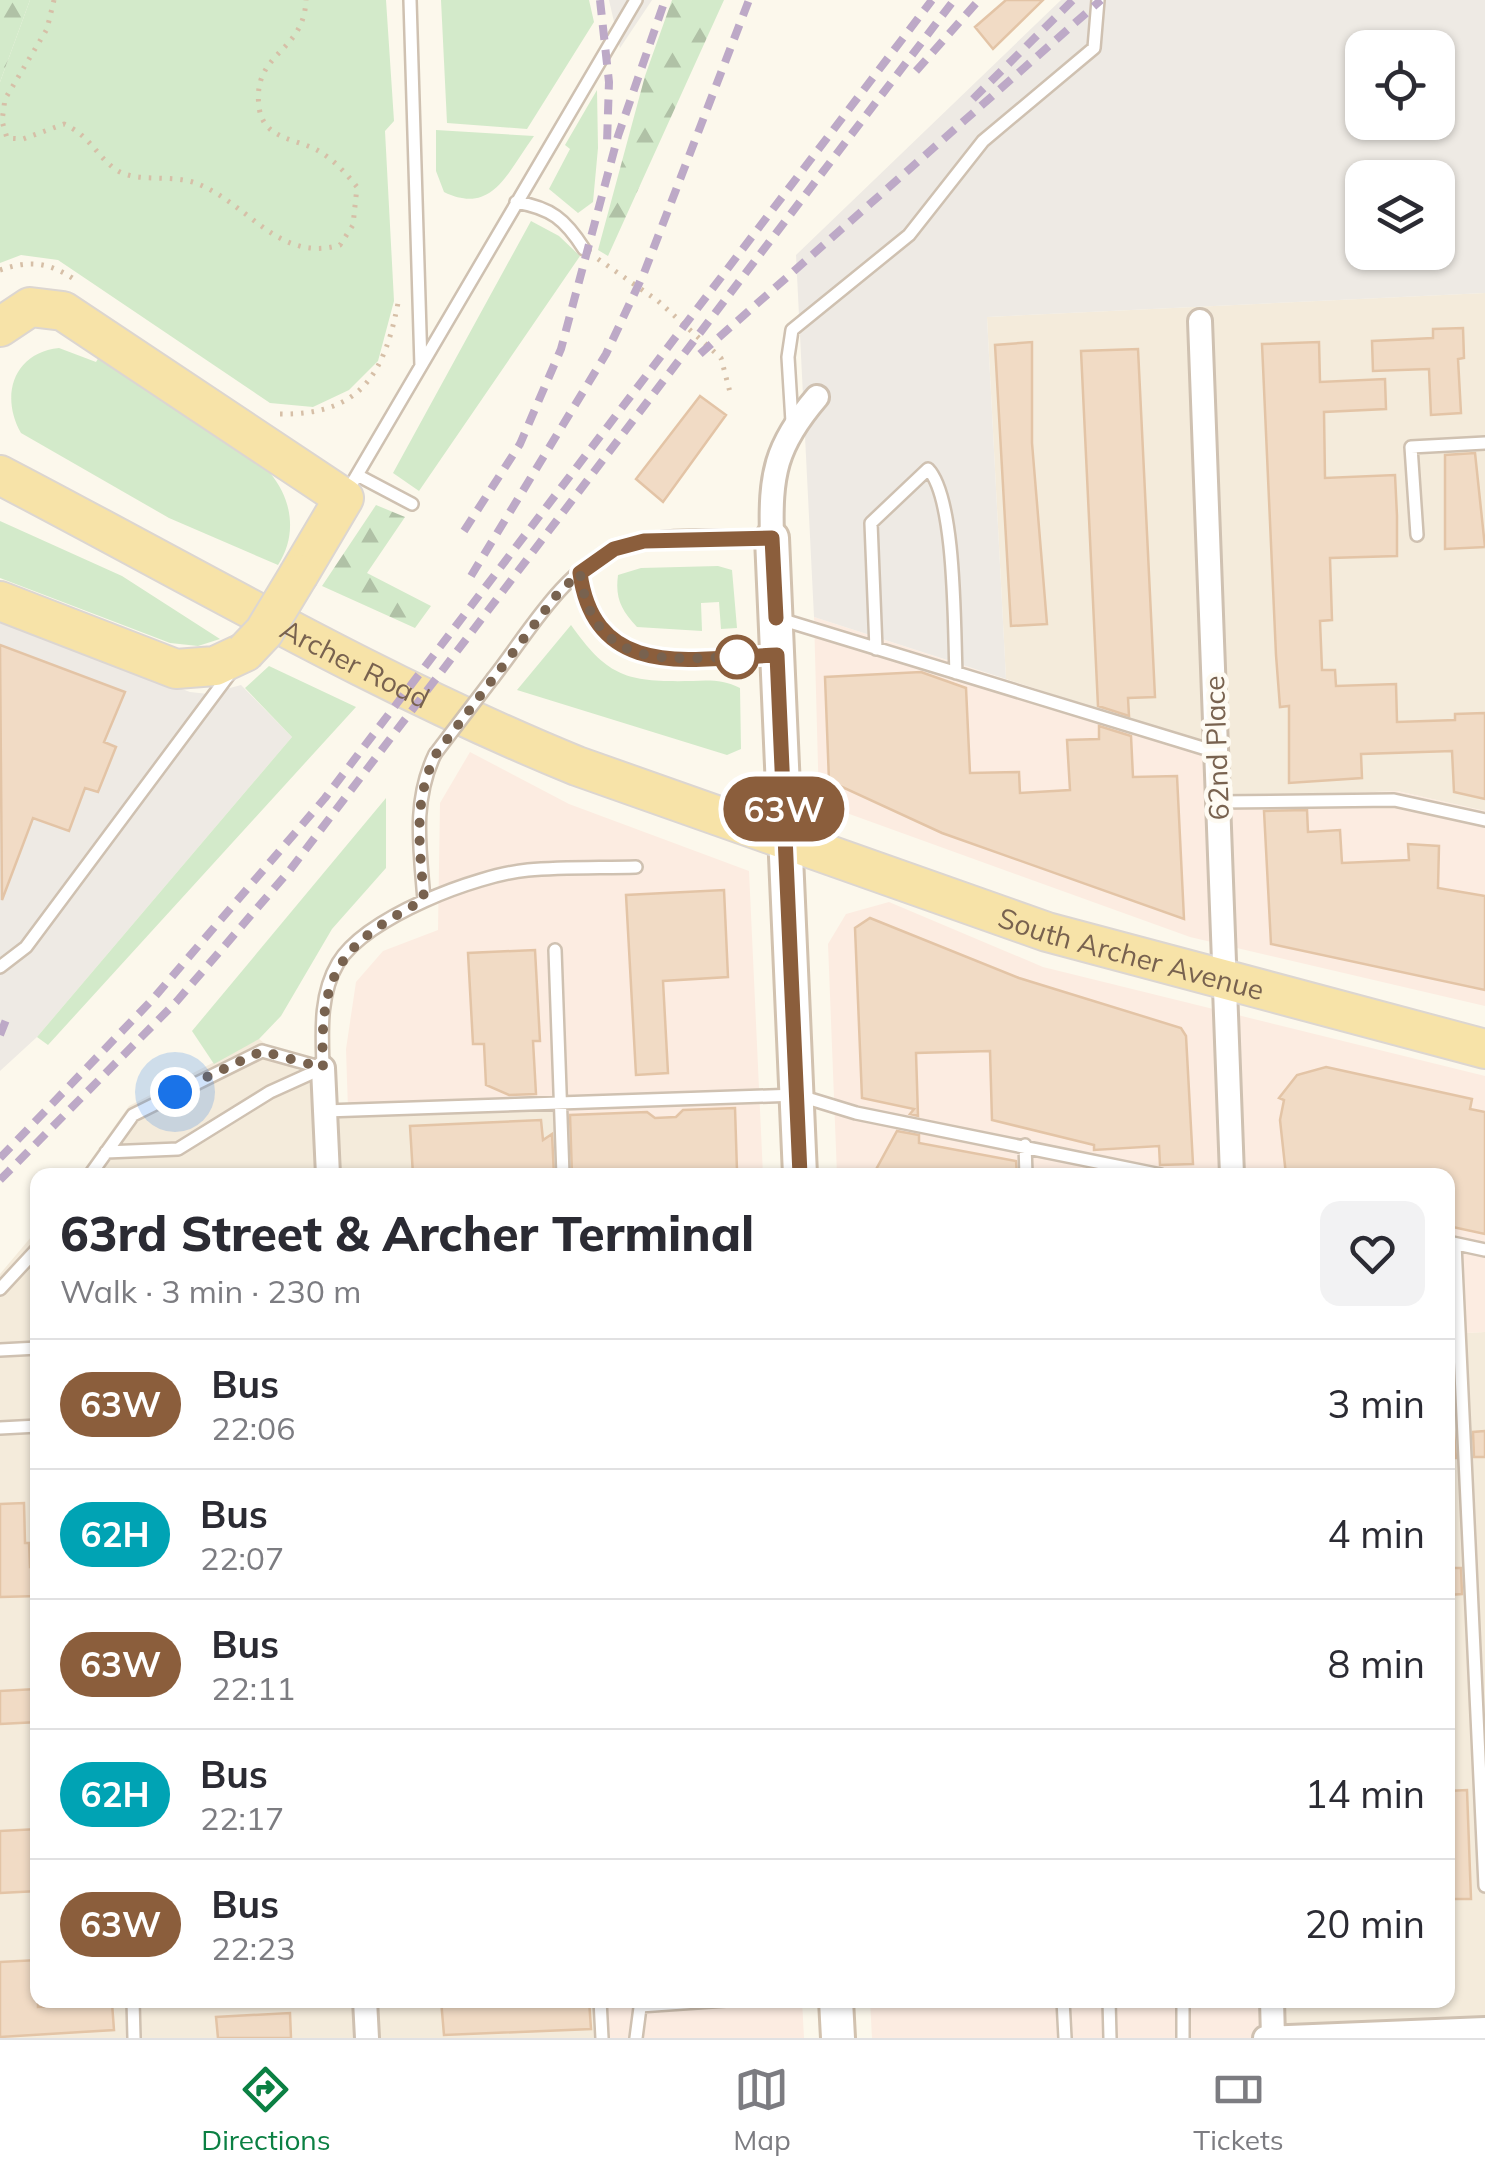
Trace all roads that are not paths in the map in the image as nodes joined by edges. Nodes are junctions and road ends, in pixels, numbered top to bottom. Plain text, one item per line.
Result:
1 (410, 0) edge
2 (636, 0) edge
3 (1098, 0) edge
4 (516, 202) junction
5 (584, 248) road end
6 (1200, 321) dead end
7 (0, 327) edge
8 (420, 367) junction
9 (817, 397) dead end
10 (792, 426) junction
11 (1485, 444) edge
12 (0, 475) edge
13 (350, 486) junction
14 (412, 504) dead end
15 (1417, 535) dead end
16 (772, 538) junction
17 (580, 573) junction
18 (0, 601) edge
19 (776, 618) junction
20 (876, 648) junction
21 (245, 652) junction
22 (777, 655) junction
23 (956, 673) junction
24 (1216, 752) junction
25 (1218, 802) junction
26 (1485, 820) edge
27 (785, 837) junction
28 (636, 867) dead end
29 (424, 900) junction
30 (555, 950) dead end
31 (0, 968) edge
32 (1225, 980) junction
33 (1485, 1049) edge
34 (323, 1068) junction
35 (797, 1095) junction
36 (560, 1101) junction
37 (326, 1111) junction
38 (1025, 1145) junction
39 (106, 1152) junction
40 (97, 1168) edge
41 (328, 1168) edge
42 (563, 1168) edge
43 (800, 1168) edge
44 (1026, 1168) edge
45 (1129, 1168) edge
46 (1232, 1168) edge
47 (1455, 1244) edge
48 (1485, 1250) edge
49 (30, 1257) edge
50 (0, 1289) edge
51 (1455, 1330) edge
52 (30, 1348) edge
53 (0, 1350) edge
54 (30, 1426) edge
55 (0, 1428) edge
56 (1485, 1886) edge
57 (133, 2008) edge
58 (366, 2008) edge
59 (600, 2008) edge
60 (639, 2008) edge
61 (836, 2008) edge
62 (1063, 2008) edge
63 (1109, 2008) edge
64 (1183, 2008) edge
65 (1272, 2008) edge
66 (1485, 2029) edge
67 (134, 2038) edge
68 (367, 2038) edge
69 (602, 2038) edge
70 (636, 2038) edge
71 (838, 2038) edge
72 (1064, 2038) edge
73 (1110, 2038) edge
74 (1184, 2038) edge
75 (1265, 2038) edge
76 (1274, 2038) edge

1 - 8 lane
2 - 4 lane
3 - 10 lane
4 - 5 lane
4 - 8 lane
6 - 24 street, 62nd Place
7 - 13 main road
8 - 13 lane
9 - 10 street
10 - 16 street
11 - 15 lane
12 - 27 main road, Archer Road
13 - 14 lane
13 - 21 main road, bridge
16 - 17 lane
16 - 19 main road
17 - 22 lane
17 - 29 lane, bridge
18 - 21 main road
19 - 20 lane
19 - 22 main road
20 - 23 lane
20 - 23 lane
21 - 31 lane
22 - 27 main road
23 - 24 lane
24 - 25 street, 62nd Place
25 - 26 lane
25 - 32 street, 62nd Place
27 - 32 main road, South Archer Avenue
27 - 35 main road
28 - 29 lane
29 - 34 lane
30 - 36 lane
32 - 33 main road, South Archer Avenue
32 - 46 street, 62nd Place
34 - 37 street
34 - 39 lane
34 - 39 lane
35 - 36 lane
35 - 38 lane
35 - 43 main road
36 - 37 lane
36 - 42 lane
37 - 41 street
38 - 44 lane
38 - 45 lane
39 - 40 lane
47 - 48 lane
49 - 50 lane
51 - 56 lane
52 - 53 lane
54 - 55 lane
57 - 67 lane
58 - 68 street
59 - 69 lane
60 - 70 lane
61 - 71 main road
62 - 72 lane
63 - 73 lane
64 - 74 lane
65 - 76 street
66 - 76 street
75 - 76 street

